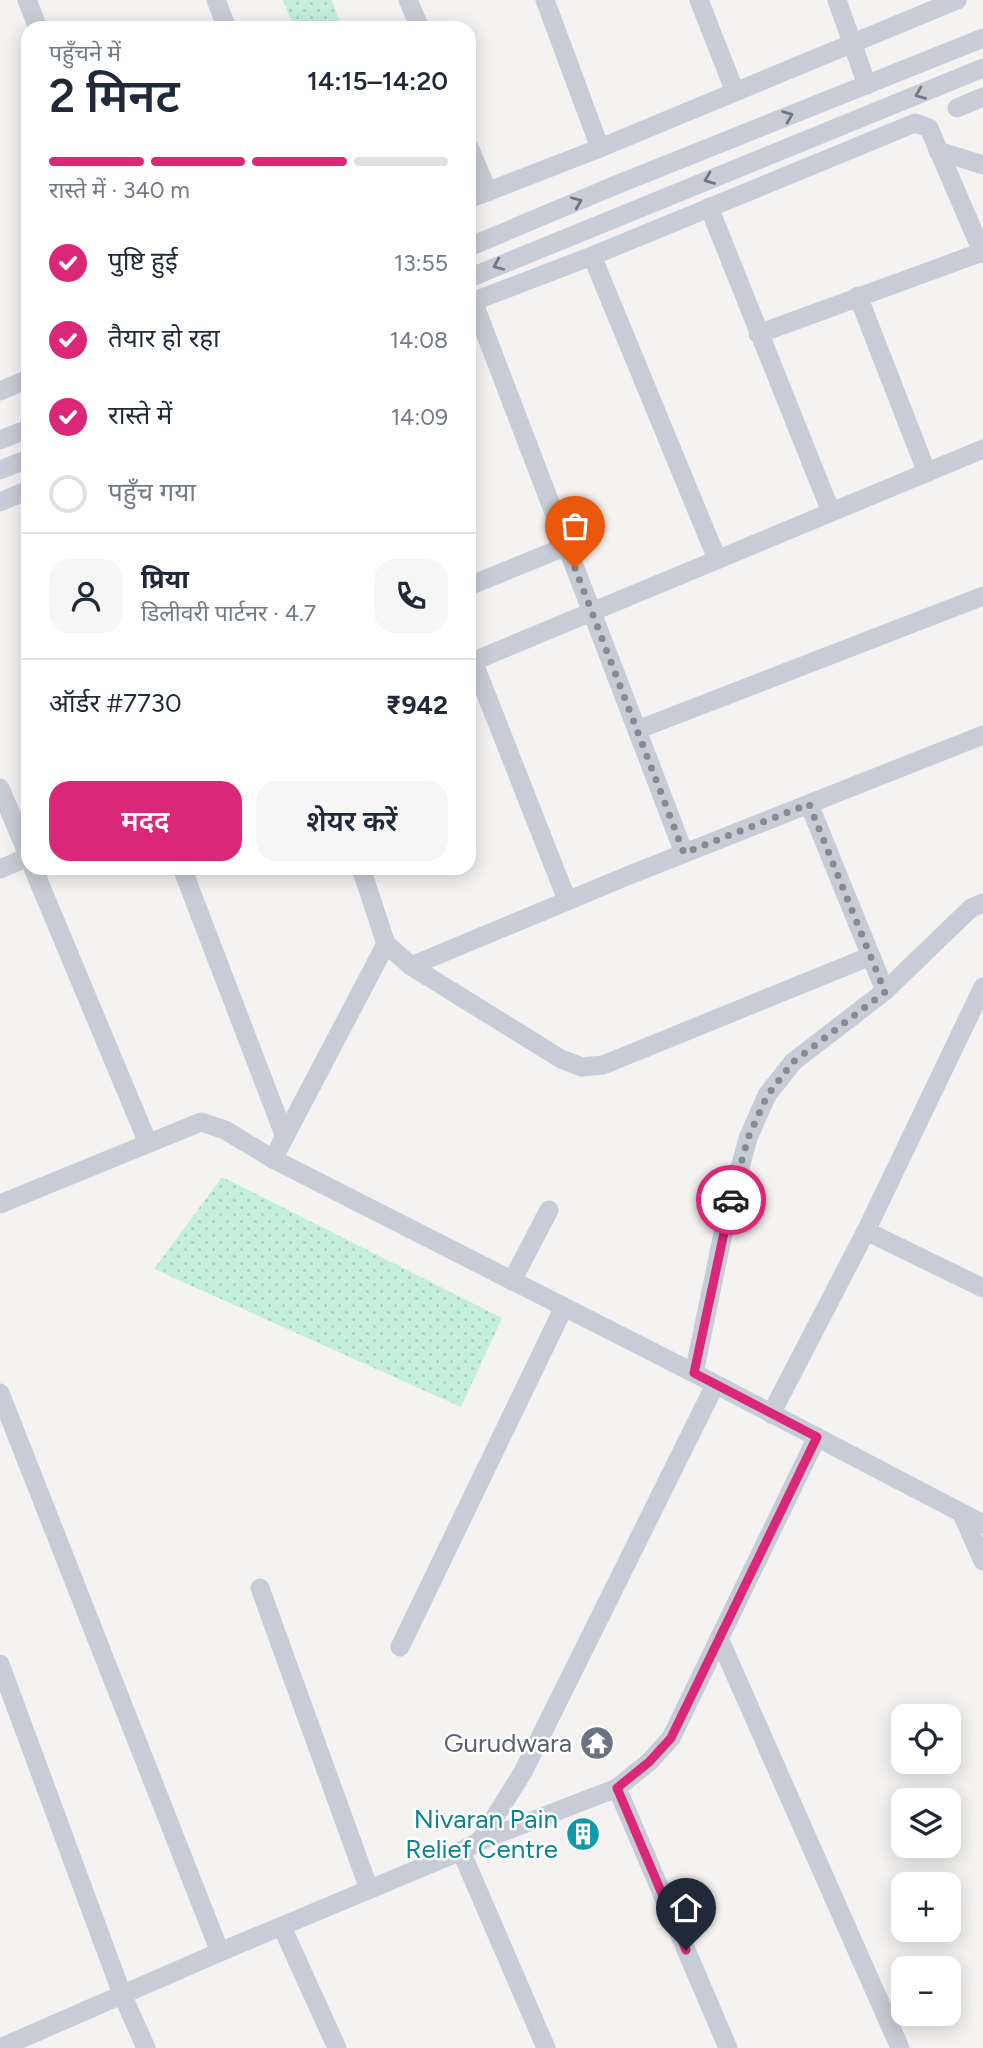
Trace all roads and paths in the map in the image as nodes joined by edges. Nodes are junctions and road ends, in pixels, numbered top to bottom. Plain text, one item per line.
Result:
1 (27, 0) edge
2 (216, 0) edge
3 (408, 0) edge
4 (545, 0) edge
5 (699, 0) edge
6 (837, 0) edge
7 (957, 0) edge
8 (35, 21) edge
9 (224, 21) edge
10 (417, 21) edge
11 (983, 38) edge
12 (851, 44) junction
13 (983, 68) edge
14 (867, 85) junction
15 (735, 92) junction
16 (983, 97) edge
17 (957, 108) dead end
18 (600, 148) junction
19 (938, 151) junction
20 (476, 164) edge
21 (983, 165) edge
22 (488, 192) junction
23 (476, 196) edge
24 (709, 207) junction
25 (476, 244) edge
26 (983, 253) edge
27 (592, 256) junction
28 (476, 275) edge
29 (858, 296) junction
30 (476, 300) edge
31 (476, 315) edge
32 (758, 334) junction
33 (21, 382) edge
34 (0, 391) edge
35 (21, 432) edge
36 (0, 440) edge
37 (983, 449) edge
38 (21, 462) edge
39 (0, 470) edge
40 (927, 473) junction
41 (21, 494) edge
42 (0, 502) edge
43 (831, 512) junction
44 (567, 546) junction
45 (718, 559) junction
46 (476, 583) edge
47 (983, 596) edge
48 (592, 612) junction
49 (476, 660) edge
50 (476, 674) edge
51 (637, 730) junction
52 (983, 735) edge
53 (0, 788) edge
54 (809, 804) junction
55 (21, 839) edge
56 (684, 853) junction
57 (21, 859) edge
58 (0, 869) edge
59 (36, 875) edge
60 (186, 875) edge
61 (363, 875) edge
62 (567, 900) junction
63 (983, 902) edge
64 (386, 944) junction
65 (871, 956) junction
66 (411, 965) junction
67 (983, 987) edge
68 (885, 992) junction
69 (285, 1137) junction
70 (148, 1143) junction
71 (273, 1159) junction
72 (1, 1202) edge
73 (549, 1210) dead end
74 (866, 1230) junction
75 (512, 1281) junction
76 (983, 1288) edge
77 (564, 1307) junction
78 (694, 1373) junction
79 (715, 1385) junction
80 (0, 1393) edge
81 (771, 1413) junction
82 (817, 1437) junction
83 (962, 1514) junction
84 (983, 1524) edge
85 (983, 1561) edge
86 (260, 1588) dead end
87 (719, 1638) junction
88 (400, 1647) dead end
89 (0, 1664) edge
90 (617, 1788) junction
91 (480, 1841) junction
92 (461, 1851) junction
93 (369, 1889) junction
94 (282, 1927) junction
95 (220, 1952) junction
96 (122, 1994) junction
97 (0, 2048) edge
98 (146, 2048) edge
99 (337, 2048) edge
100 (546, 2048) edge
101 (728, 2048) edge
102 (900, 2048) edge

1 - 8 street
2 - 9 street
3 - 10 street
4 - 18 street
5 - 15 street
6 - 12 street
7 - 12 street
11 - 14 street
12 - 14 street
12 - 15 street
13 -> 28 street
25 -> 14 street
15 - 18 street
16 - 17 street
18 - 22 street
19 - 21 street
19 - 24 street
19 - 26 street
20 - 22 street
22 - 23 street
24 - 27 street
24 - 32 street
26 - 29 street
27 - 30 street
27 - 45 street
29 - 32 street
29 - 40 street
31 - 44 street
32 - 43 street
33 - 34 street
35 - 36 street
37 - 40 street
38 - 39 street
40 - 43 street
41 - 42 street
43 - 45 street
44 - 46 street
44 - 48 street
45 - 48 street
47 - 51 street
48 - 49 street
48 - 51 street
50 - 62 street
51 - 56 street
52 - 54 street
53 - 55 street
54 - 56 street
54 - 65 street
56 - 62 street
57 - 58 street
59 - 70 street
60 - 69 street
61 - 64 street
62 - 66 street
63 - 68 street
64 - 66 street
64 - 69 street
65 - 66 street
65 - 68 street
67 - 74 street
68 - 78 street
69 - 71 street
70 - 71 street
70 - 72 street
71 - 75 street
73 - 75 street
74 - 76 street
74 - 81 street
75 - 77 street
77 - 78 street
77 - 88 street
78 - 79 street
79 - 81 street
79 - 91 street
80 - 95 street
81 - 82 street
82 - 83 street
82 - 87 street
83 - 84 street
83 - 85 street
86 - 93 street
87 - 90 street
87 - 102 street
89 - 96 street
90 - 91 street
90 - 101 street
91 - 92 street
92 - 93 street
92 - 100 street
93 - 94 street
94 - 95 street
94 - 99 street
95 - 96 street
96 - 97 street
96 - 98 street

